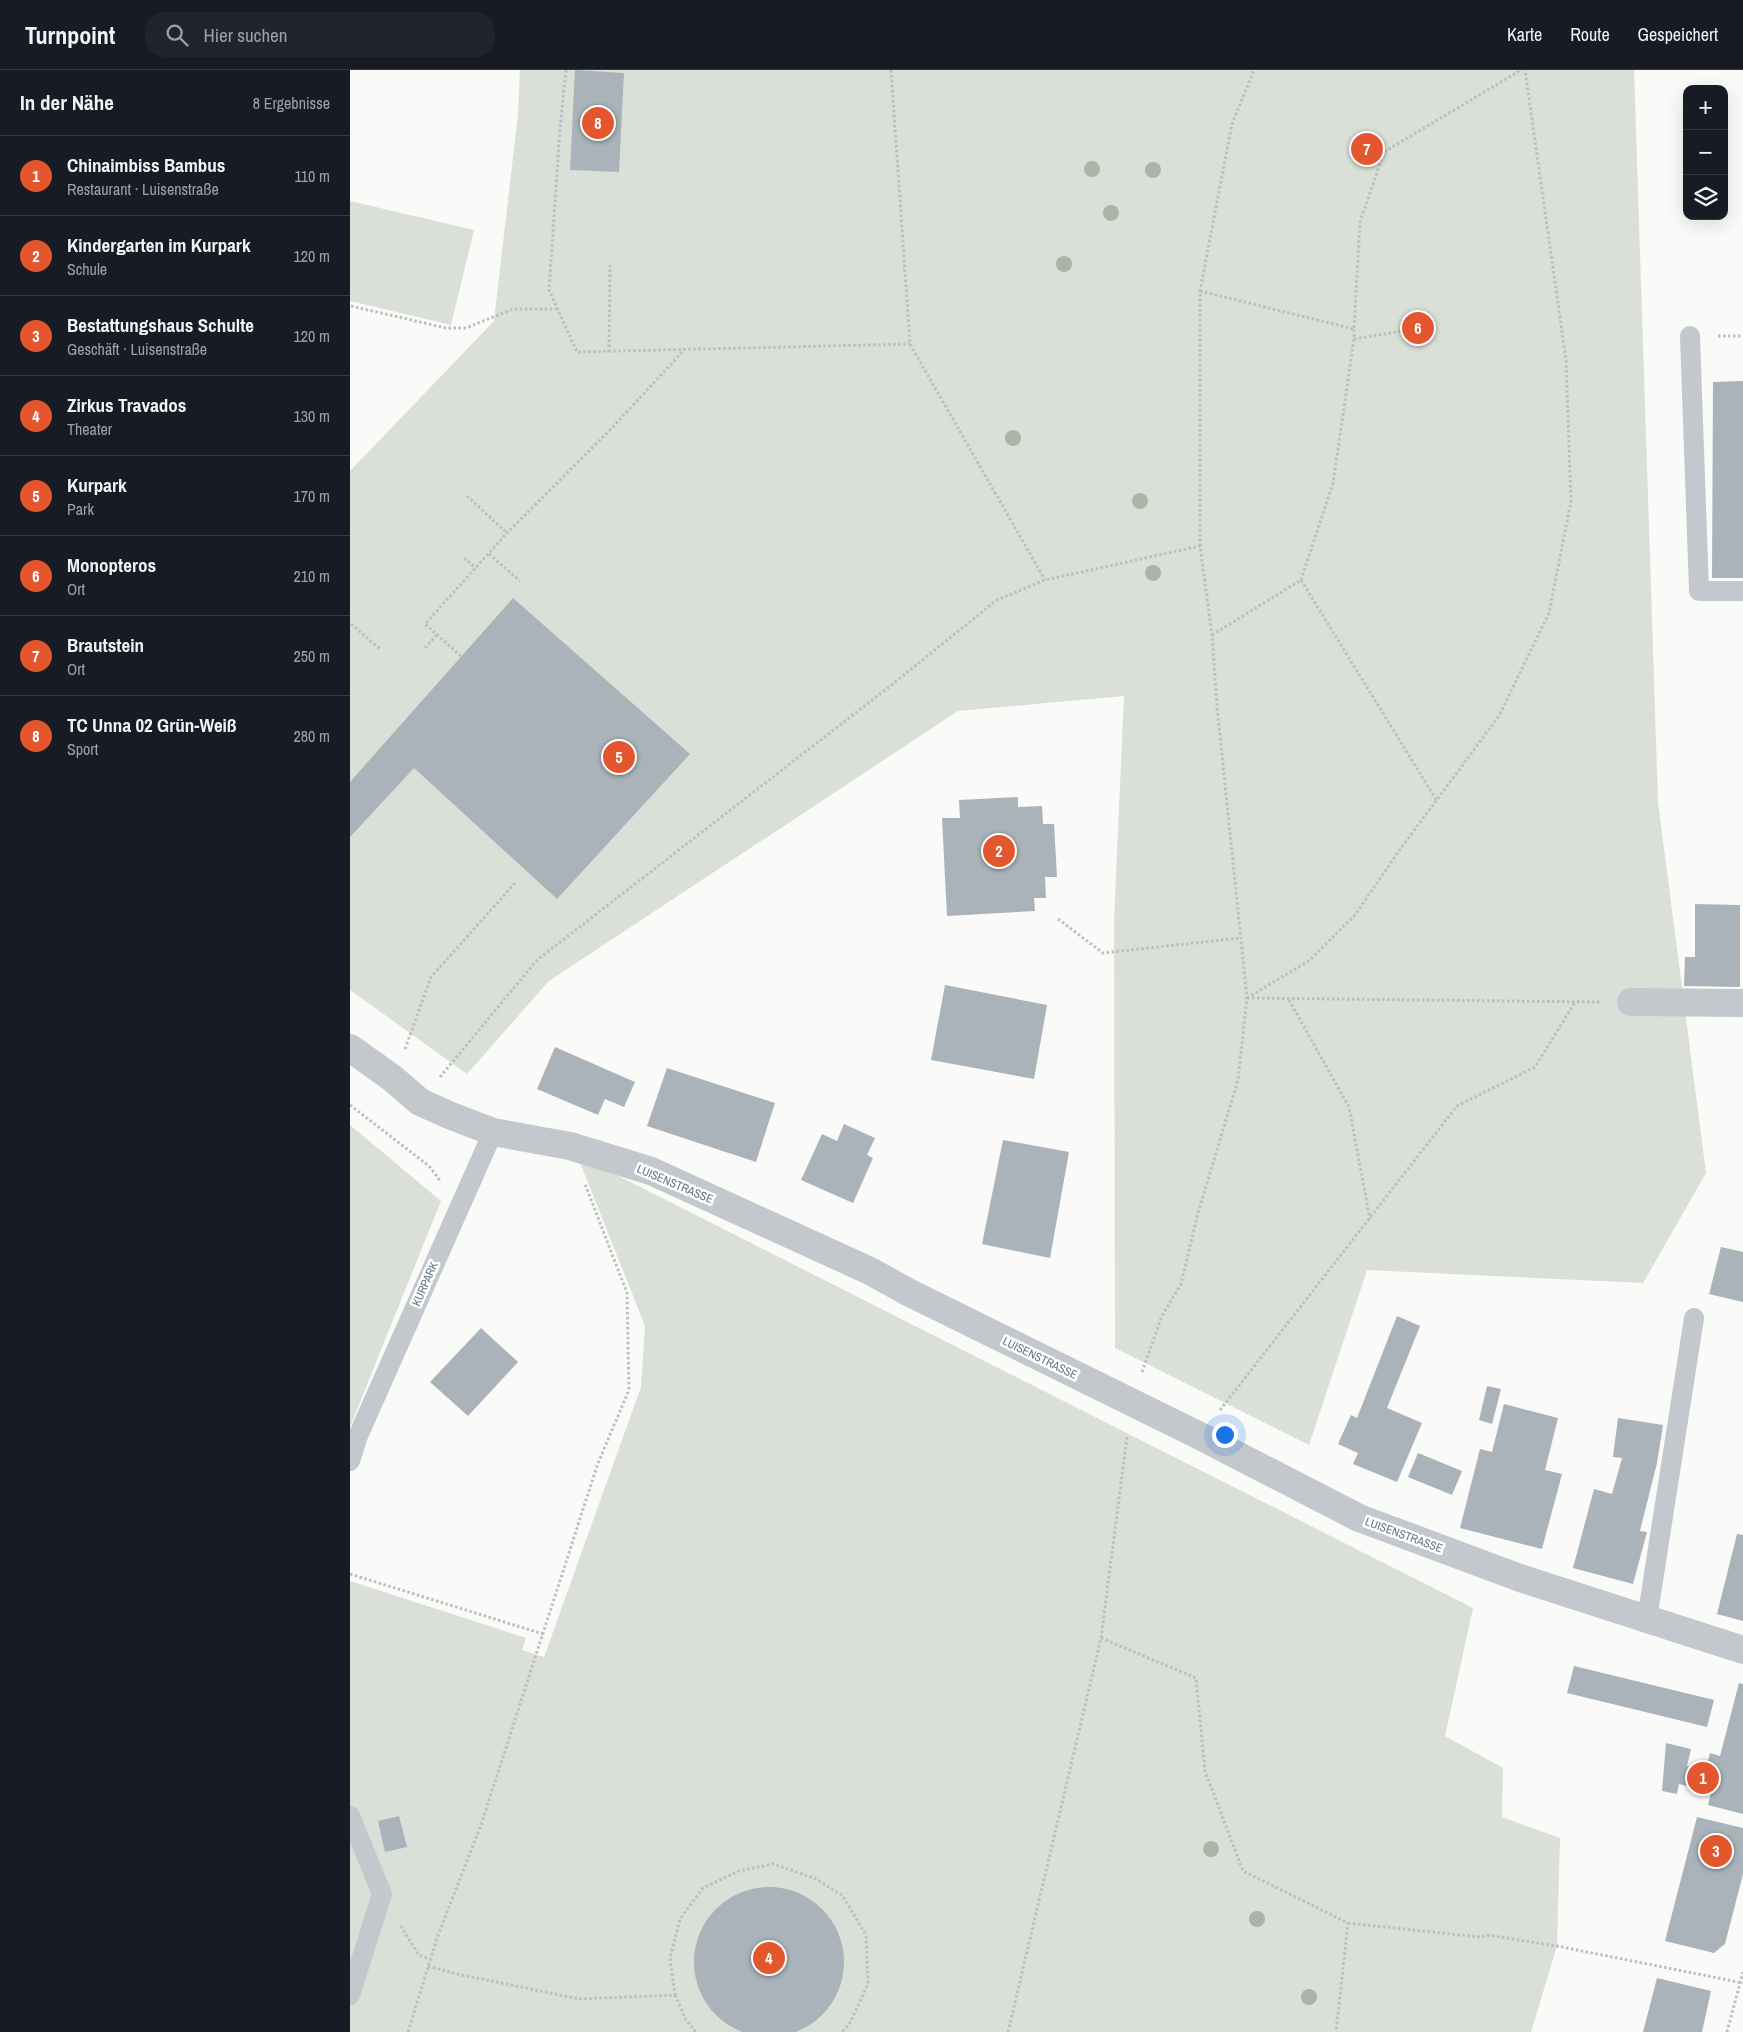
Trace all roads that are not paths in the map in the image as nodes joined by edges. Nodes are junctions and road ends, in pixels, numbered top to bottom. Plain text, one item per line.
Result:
1 (1690, 336) dead end
2 (1743, 591) edge
3 (1631, 1002) road end
4 (1743, 1003) edge
5 (350, 1048) edge
6 (493, 1132) junction
7 (1694, 1318) dead end
8 (354, 1434) edge
9 (350, 1461) edge
10 (1647, 1619) junction
11 (1743, 1650) edge
12 (350, 1816) edge
13 (350, 1995) edge

1 - 2 lane
3 - 4 street
5 - 6 street, LUISENSTRASSE
6 - 8 lane, KURPARK
6 - 10 street, LUISENSTRASSE
7 - 10 lane
8 - 9 lane, KURPARK
10 - 11 street, LUISENSTRASSE
12 - 13 lane

